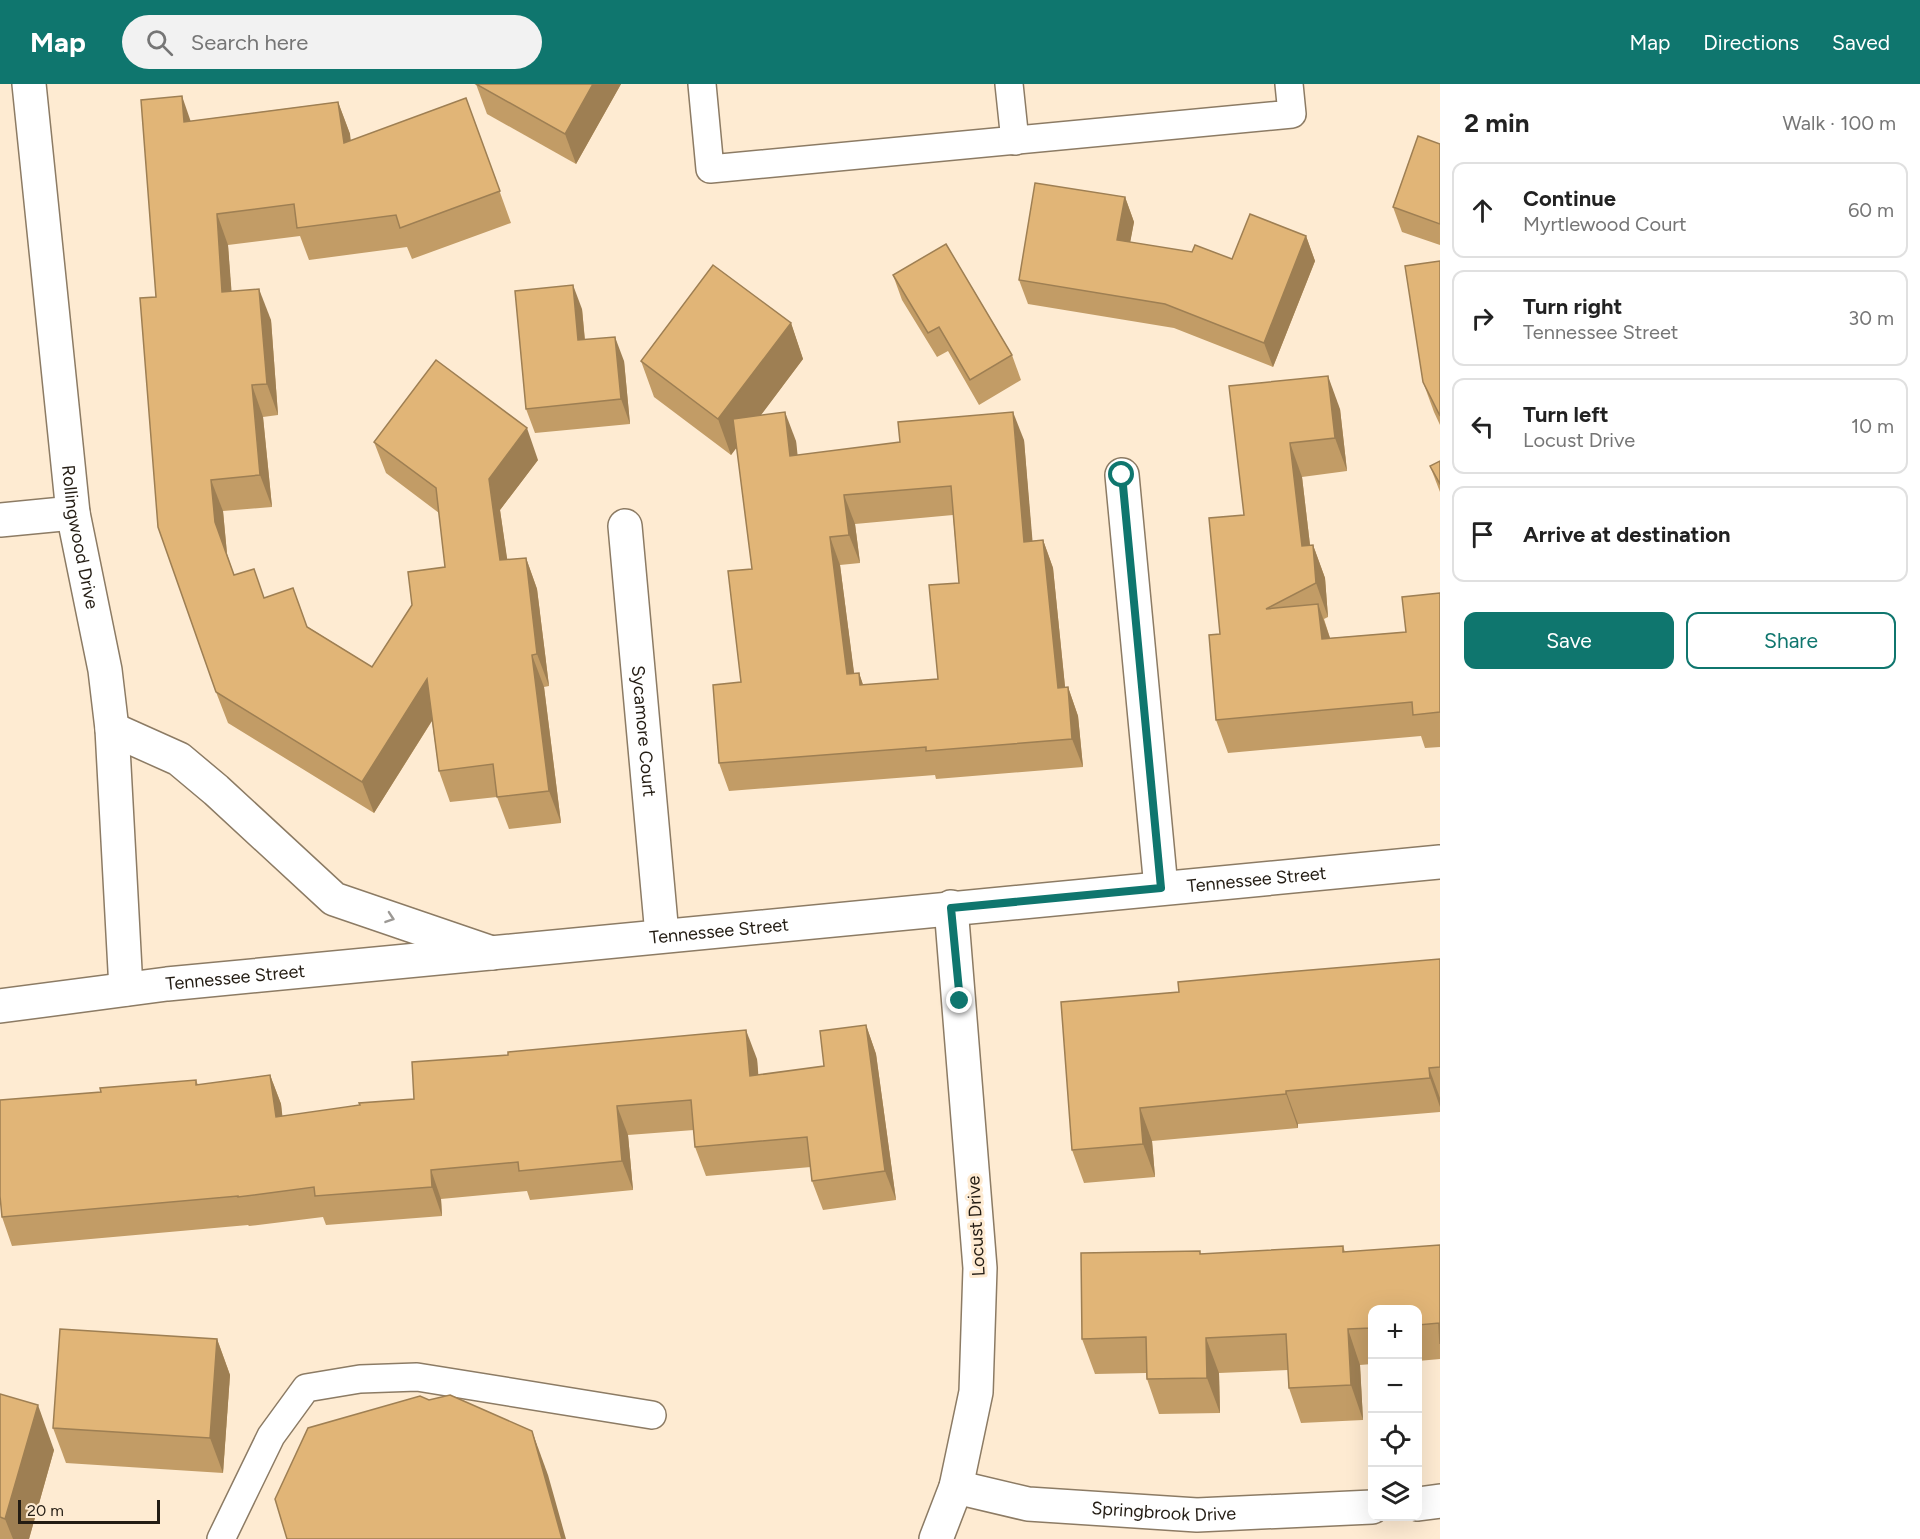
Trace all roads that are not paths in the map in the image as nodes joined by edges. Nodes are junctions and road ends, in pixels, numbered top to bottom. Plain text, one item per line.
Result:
1 (29, 84) edge
2 (702, 84) edge
3 (1009, 84) edge
4 (1289, 84) edge
5 (1015, 141) junction
6 (1122, 475) dead end
7 (72, 513) junction
8 (0, 520) edge
9 (625, 526) dead end
10 (112, 729) junction
11 (1440, 862) edge
12 (1161, 888) junction
13 (951, 908) junction
14 (662, 936) junction
15 (492, 953) junction
16 (126, 989) junction
17 (0, 1006) edge
18 (652, 1415) dead end
19 (956, 1487) junction
20 (1440, 1501) edge
21 (1422, 1503) edge
22 (1368, 1507) edge
23 (221, 1539) edge
24 (936, 1539) edge

1 - 7 street, Rollingwood Drive
2 - 5 lane
3 - 5 lane
4 - 5 lane
6 - 12 street
7 - 8 street
7 - 10 street, Rollingwood Drive
9 - 14 street, Sycamore Court
10 -> 15 street
10 - 16 street, Rollingwood Drive
11 - 12 street, Tennessee Street
12 - 13 street, Tennessee Street
13 - 14 street, Tennessee Street
13 - 19 street, Locust Drive
14 - 15 street, Tennessee Street
15 - 16 street, Tennessee Street
16 - 17 street, Tennessee Street
18 - 23 lane
19 - 22 street, Springbrook Drive
19 - 24 street, Locust Drive
20 - 21 street

